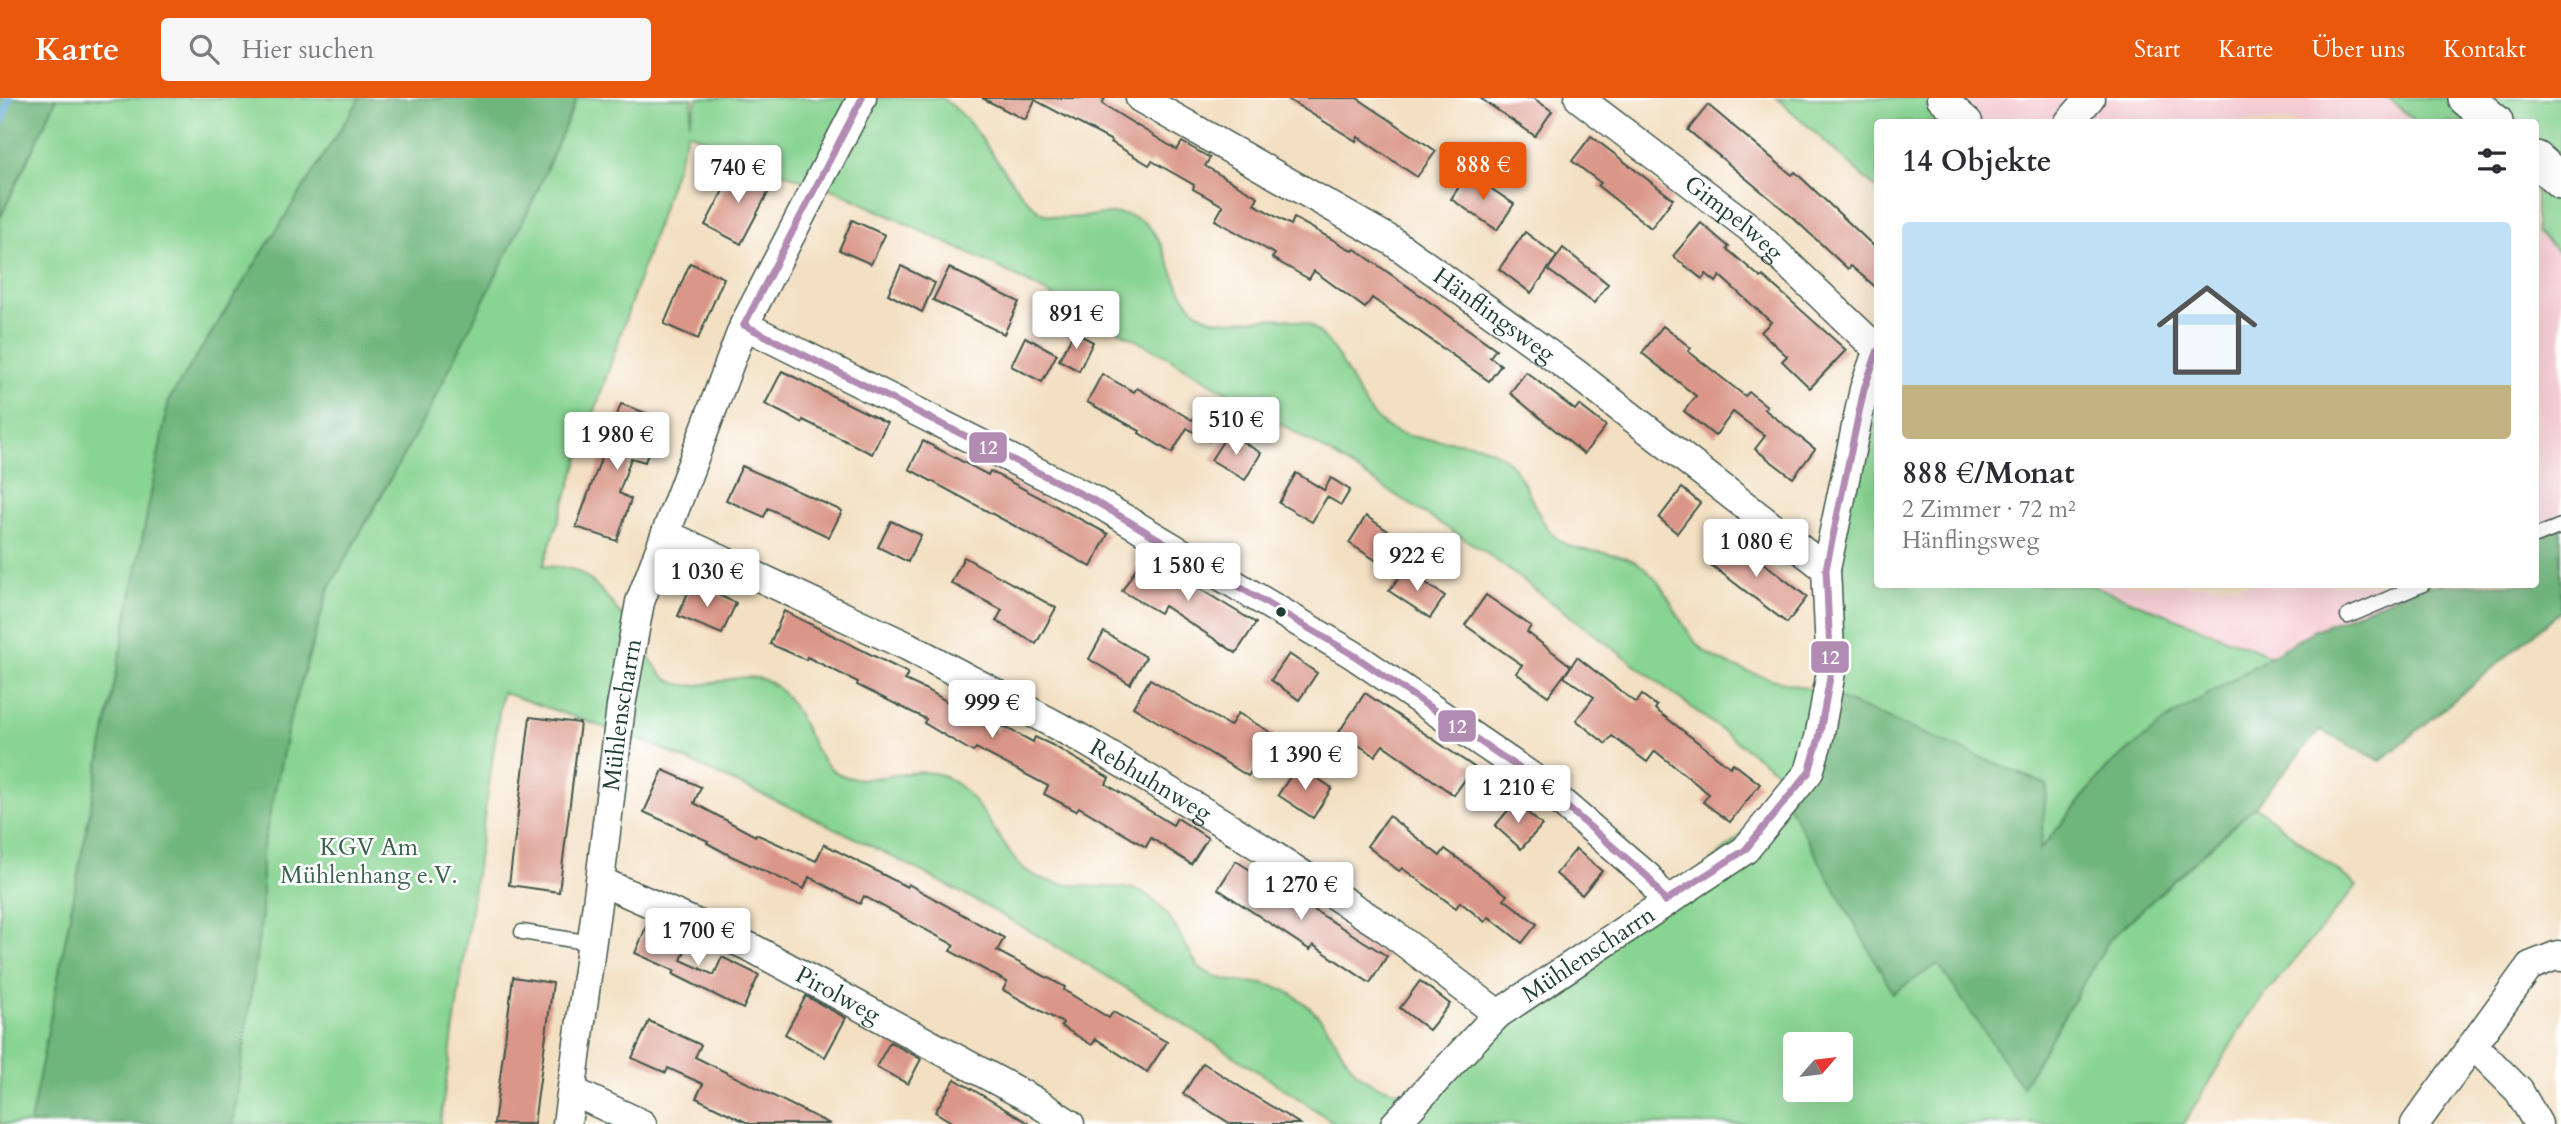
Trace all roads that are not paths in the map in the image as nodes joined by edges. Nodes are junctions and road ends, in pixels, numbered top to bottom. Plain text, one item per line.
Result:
1 (862, 98) edge
2 (1140, 98) edge
3 (1579, 98) edge
4 (1941, 98) edge
5 (2090, 98) edge
6 (2466, 98) edge
7 (1965, 119) edge
8 (2072, 119) edge
9 (2490, 119) edge
10 (2539, 162) edge
11 (2561, 181) edge
12 (744, 325) junction
13 (1874, 346) edge
14 (1874, 358) edge
15 (2561, 526) edge
16 (666, 534) junction
17 (2539, 535) edge
18 (1825, 569) junction
19 (2414, 588) edge
20 (2348, 616) dead end
21 (600, 881) junction
22 (1665, 901) junction
23 (522, 932) dead end
24 (592, 943) junction
25 (2561, 957) edge
26 (1498, 1014) junction
27 (2473, 1045) junction
28 (572, 1091) junction
29 (568, 1124) edge
30 (642, 1124) edge
31 (1070, 1124) edge
32 (1395, 1124) edge
33 (2416, 1124) edge
34 (2538, 1124) edge

1 - 12 street, Mühlenscharrn
2 - 18 street, Hänflingsweg
3 - 13 street, Gimpelweg
4 - 7 street
5 - 8 street
6 - 9 street
10 - 11 street
12 - 16 street, Mühlenscharrn
12 - 22 street
14 - 18 street, Mühlenscharrn
15 - 17 lane
16 - 21 street, Mühlenscharrn
16 - 26 street, Rebhuhnweg
18 - 22 street, Mühlenscharrn
19 - 20 lane
21 - 24 street, Mühlenscharrn
21 - 31 street, Pirolweg
22 - 26 street, Mühlenscharrn
23 - 24 lane
24 - 28 street, Mühlenscharrn
25 - 27 street
26 - 32 street, Mühlenscharrn
27 - 33 street
27 - 34 street
28 - 29 street, Mühlenscharrn
28 - 30 street

